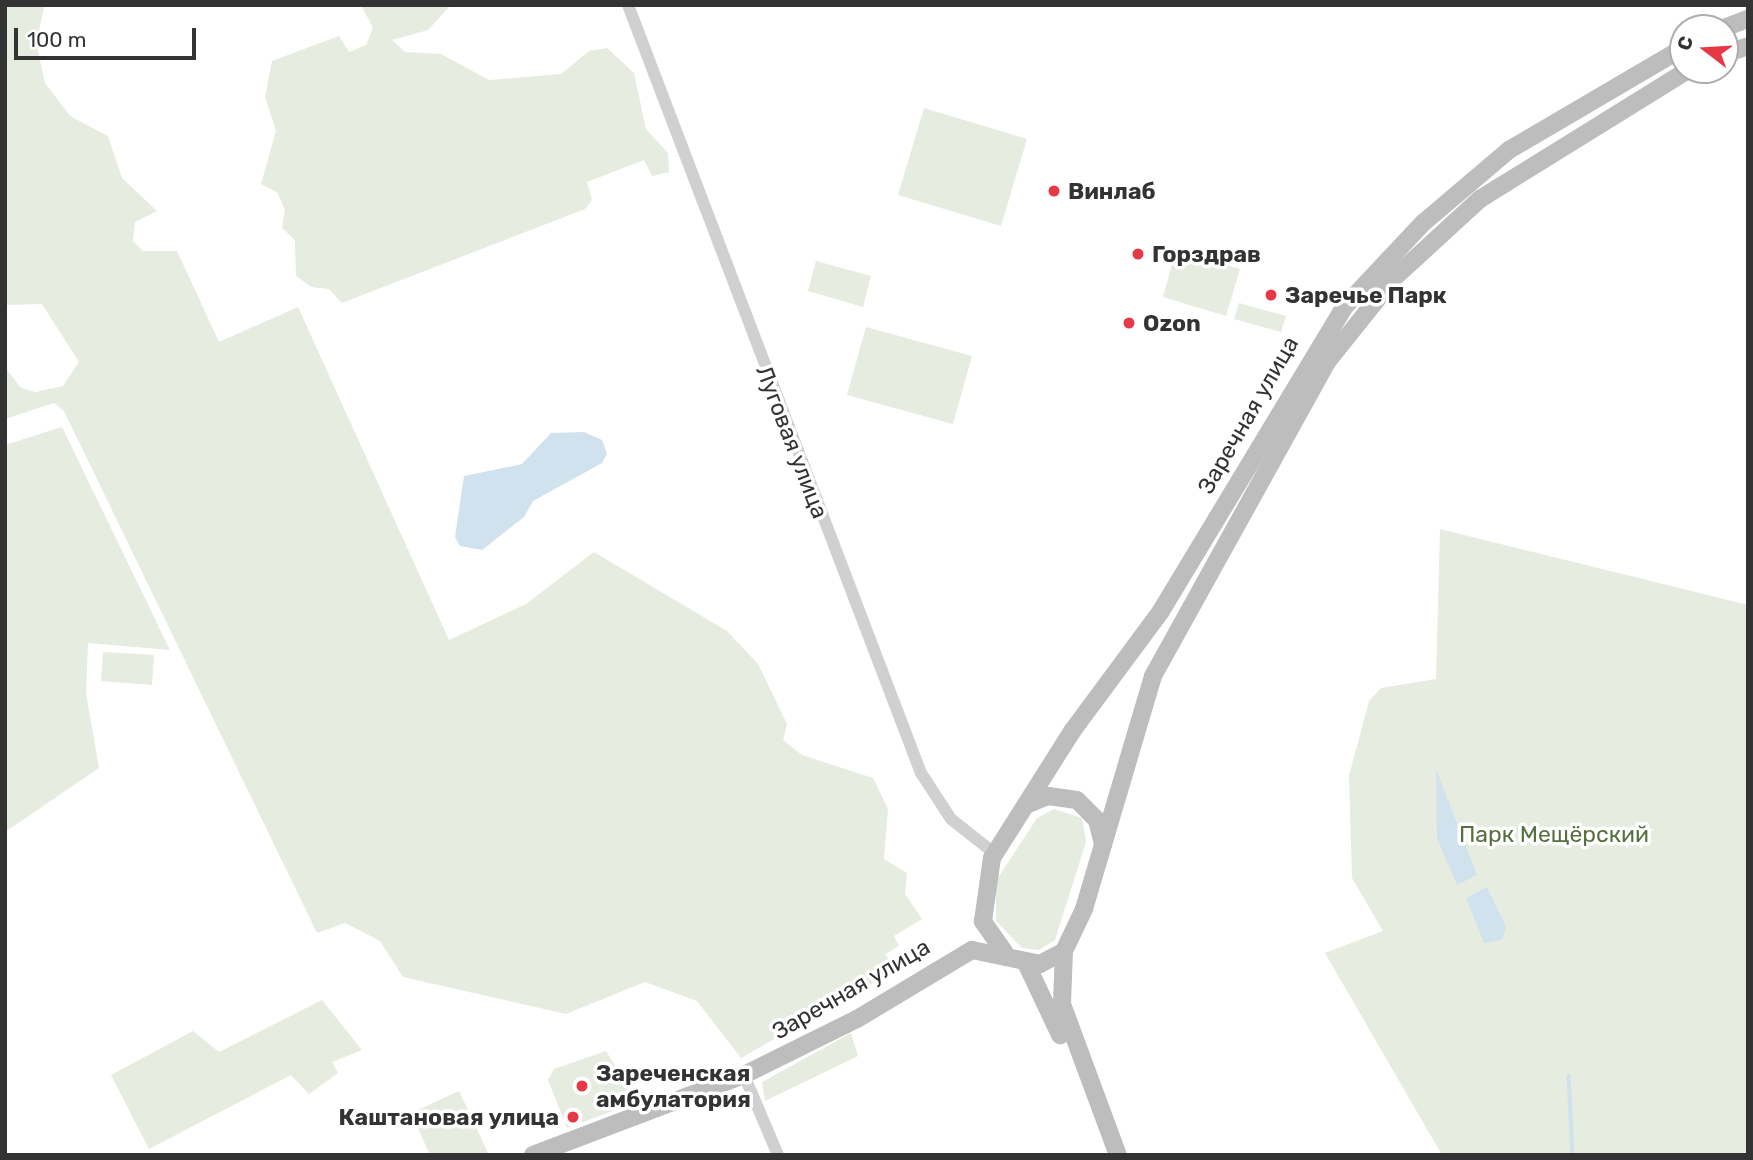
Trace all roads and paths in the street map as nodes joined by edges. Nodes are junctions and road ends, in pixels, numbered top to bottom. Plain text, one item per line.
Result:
1 (628, 5) edge
2 (1669, 55) edge
3 (1669, 80) edge
4 (1026, 805) junction
5 (1103, 844) junction
6 (994, 853) junction
7 (983, 921) junction
8 (1064, 951) junction
9 (1005, 953) junction
10 (958, 955) junction
11 (1026, 962) junction
12 (744, 1075) junction
13 (533, 1155) edge
14 (779, 1155) edge
15 (1105, 1155) edge
16 (1118, 1155) edge

1 - 6 street, Луговая улица
2 - 4 street, Заречная улица
3 - 5 street, Заречная улица
4 - 5 street
4 - 6 street, Заречная улица
5 - 8 street, Заречная улица
6 - 7 street, Заречная улица
7 - 9 street
7 - 10 street, Заречная улица
8 - 11 street
8 - 16 street, Заречная улица
9 - 10 street, Заречная улица
9 - 11 street, Заречная улица
10 - 12 street, Заречная улица
11 - 15 street
12 - 13 street, Заречная улица
12 - 14 street

